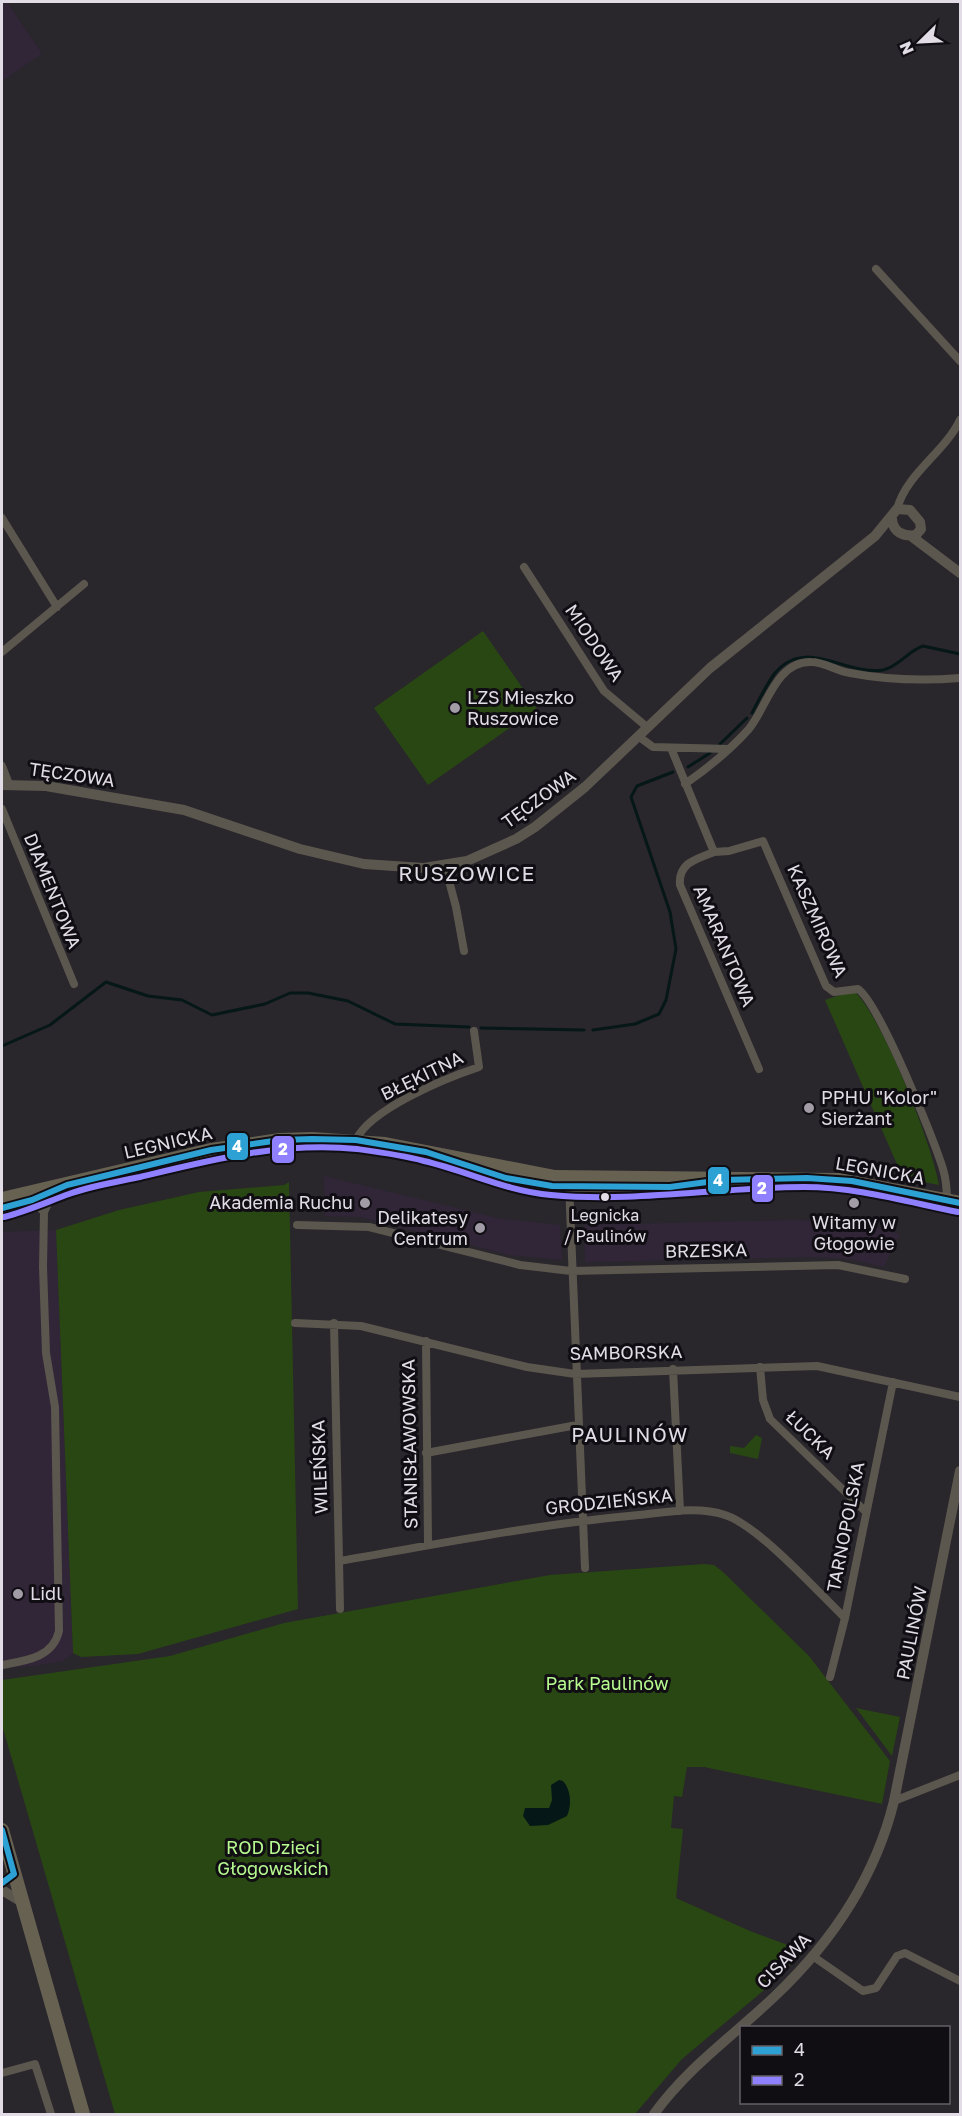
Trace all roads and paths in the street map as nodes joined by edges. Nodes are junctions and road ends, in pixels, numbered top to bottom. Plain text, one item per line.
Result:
1 (876, 269) dead end
2 (960, 361) edge
3 (960, 420) edge
4 (894, 514) junction
5 (2, 518) edge
6 (898, 532) junction
7 (915, 534) junction
8 (875, 536) junction
9 (524, 567) dead end
10 (960, 573) edge
11 (84, 584) dead end
12 (57, 607) junction
13 (2, 652) edge
14 (960, 678) edge
15 (647, 727) junction
16 (638, 736) junction
17 (671, 748) junction
18 (729, 749) junction
19 (2, 766) edge
20 (685, 784) junction
21 (5, 785) edge
22 (2, 809) edge
23 (714, 852) junction
24 (445, 866) junction
25 (464, 951) dead end
26 (74, 984) dead end
27 (474, 1031) dead end
28 (759, 1069) dead end
29 (356, 1140) junction
30 (569, 1182) junction
31 (60, 1188) junction
32 (16, 1195) junction
33 (2, 1199) edge
34 (32, 1200) junction
35 (954, 1202) edge
36 (2, 1208) edge
37 (44, 1212) junction
38 (297, 1225) dead end
39 (571, 1271) junction
40 (905, 1279) dead end
41 (295, 1323) dead end
42 (334, 1323) junction
43 (426, 1341) junction
44 (760, 1366) junction
45 (673, 1369) junction
46 (575, 1374) junction
47 (892, 1382) junction
48 (960, 1397) edge
49 (578, 1425) junction
50 (426, 1453) junction
51 (960, 1471) edge
52 (680, 1511) junction
53 (866, 1512) junction
54 (583, 1520) junction
55 (428, 1545) junction
56 (339, 1561) junction
57 (585, 1568) dead end
58 (340, 1610) dead end
59 (845, 1618) junction
60 (2, 1665) edge
61 (830, 1677) dead end
62 (960, 1775) edge
63 (894, 1801) junction
64 (2, 1830) edge
65 (4, 1850) edge
66 (8, 1873) edge
67 (2, 1883) edge
68 (2, 1890) edge
69 (22, 1902) junction
70 (814, 1957) junction
71 (960, 1981) edge
72 (741, 2026) edge
73 (740, 2027) edge
74 (2, 2073) edge
75 (51, 2115) edge
76 (83, 2115) edge
77 (654, 2115) edge

1 - 2 street
3 - 4 street
4 - 6 street
4 - 7 street, TĘCZOWA
4 - 8 street, TĘCZOWA
5 - 12 street
6 - 7 street, TĘCZOWA
6 - 8 street, TĘCZOWA
7 - 10 street, TĘCZOWA
8 - 15 street, TĘCZOWA
9 - 15 street, MIODOWA
11 - 12 street
12 - 13 street
14 - 18 street
15 - 16 street, TĘCZOWA
16 - 17 street
16 - 24 street, TĘCZOWA
17 - 18 street
17 - 20 street
18 - 20 street
19 - 21 street
20 - 23 street
21 - 24 street, TĘCZOWA
22 - 26 street, DIAMENTOWA
23 - 28 street, AMARANTOWA
23 - 35 street, KASZMIROWA
24 - 25 street
27 - 29 street, BŁĘKITNA
29 - 30 main road, LEGNICKA
29 - 31 main road, LEGNICKA
30 - 35 main road, LEGNICKA
30 - 39 street
31 - 32 main road, LEGNICKA
31 - 34 main road, LEGNICKA
31 - 37 street
32 - 33 main road, LEGNICKA
32 - 34 street
34 - 36 main road, LEGNICKA
34 - 37 street
37 - 60 street
38 - 39 street, BRZESKA
39 - 40 street, BRZESKA
39 - 46 street
41 - 42 street, SAMBORSKA
42 - 43 street, SAMBORSKA
42 - 56 street, WILEŃSKA
43 - 46 street, SAMBORSKA
43 - 50 street, STANISŁAWOWSKA
44 - 45 street, SAMBORSKA
44 - 47 street, SAMBORSKA
44 - 53 street, ŁUCKA
45 - 46 street, SAMBORSKA
45 - 52 street
46 - 49 street
47 - 48 street, SAMBORSKA
47 - 53 street, TARNOPOLSKA
49 - 50 street
49 - 54 street
50 - 55 street, STANISŁAWOWSKA
51 - 63 street, PAULINÓW
52 - 54 street, GRODZIEŃSKA
52 - 59 street, GRODZIEŃSKA
53 - 59 street, TARNOPOLSKA
54 - 55 street, GRODZIEŃSKA
54 - 57 street
55 - 56 street, GRODZIEŃSKA
56 - 58 street, WILEŃSKA
59 - 61 street, TARNOPOLSKA
62 - 63 street
63 - 70 street, CISAWA
64 - 65 main road
65 - 66 main road
66 - 67 street
66 - 69 main road
68 - 69 street
69 - 76 main road
70 - 71 street
70 - 72 street, CISAWA
73 - 77 street, CISAWA
74 - 75 street

